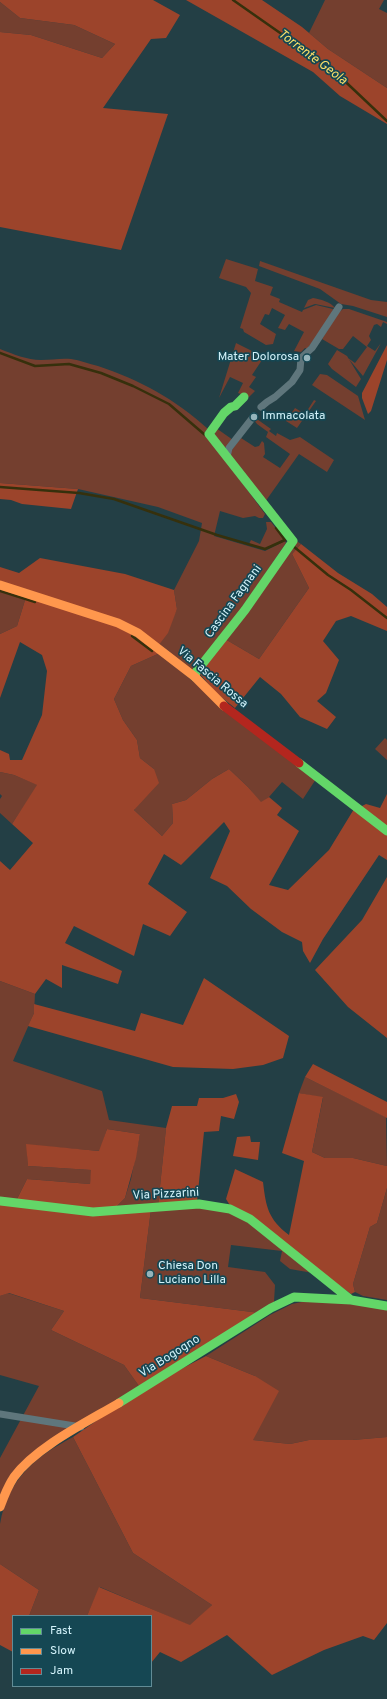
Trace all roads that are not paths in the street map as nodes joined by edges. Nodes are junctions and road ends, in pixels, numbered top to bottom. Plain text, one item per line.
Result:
1 (339, 307) dead end
2 (244, 398) dead end
3 (261, 407) dead end
4 (254, 416) dead end
5 (227, 457) junction
6 (0, 585) edge
7 (194, 677) junction
8 (387, 831) edge
9 (0, 1201) edge
10 (351, 1300) junction
11 (387, 1306) edge
12 (0, 1414) edge
13 (81, 1427) junction
14 (0, 1506) edge

1 - 3 street
2 - 5 street
4 - 5 street
5 - 7 street, Cascina Fagnani
6 - 7 street, Via Fascia Rossa
7 - 8 street, Via Fascia Rossa
9 - 10 street, Via Pizzarini
10 - 11 street, Via Bogogno
10 - 13 street, Via Bogogno
12 - 13 street
13 - 14 street, Via Bogogno

